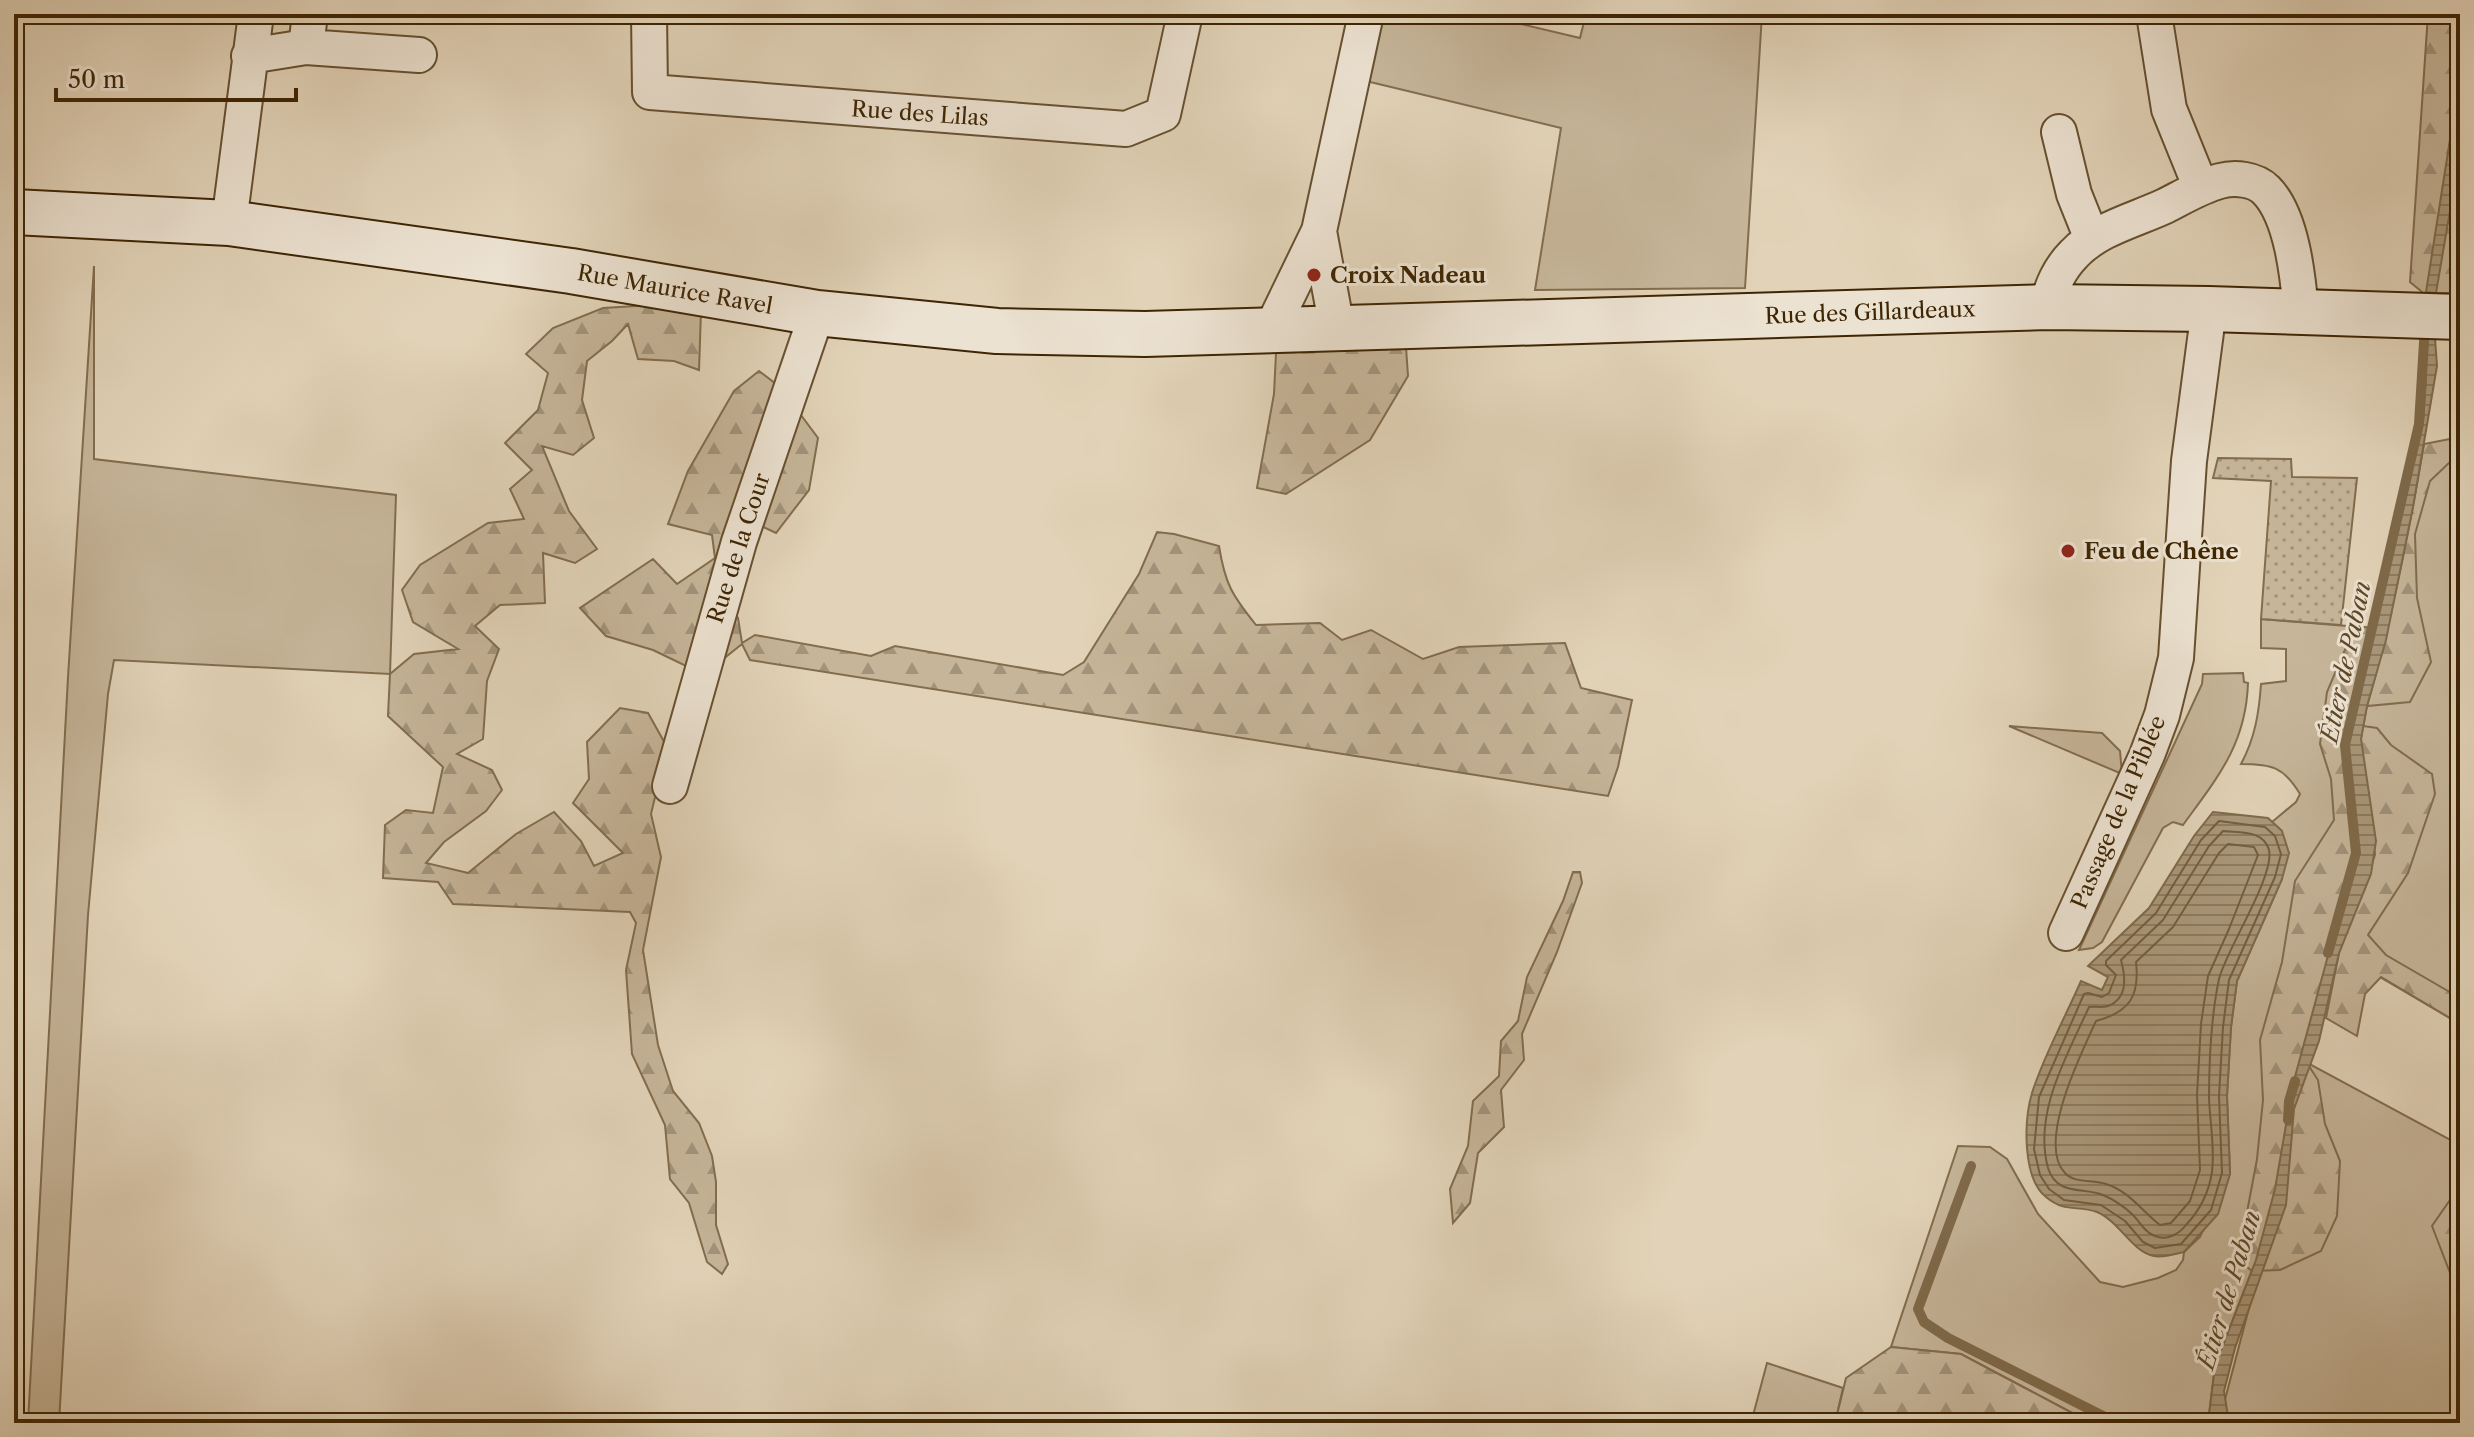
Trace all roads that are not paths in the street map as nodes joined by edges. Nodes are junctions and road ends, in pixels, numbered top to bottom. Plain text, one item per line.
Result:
1 (256, 14) edge
2 (310, 14) edge
3 (649, 14) edge
4 (1185, 14) edge
5 (1366, 14) edge
6 (2154, 14) edge
7 (306, 47) junction
8 (419, 55) dead end
9 (249, 56) junction
10 (2059, 132) dead end
11 (2201, 188) junction
12 (14, 212) edge
13 (229, 223) junction
14 (1319, 231) junction
15 (2092, 239) junction
16 (2048, 307) junction
17 (2209, 309) junction
18 (2301, 312) junction
19 (817, 313) junction
20 (2454, 317) edge
21 (1337, 328) junction
22 (1271, 330) junction
23 (670, 786) dead end
24 (2066, 933) dead end

1 - 9 street
2 - 7 street
3 - 4 street, Rue des Lilas
5 - 14 street
6 - 11 street
7 - 8 street
7 - 9 street
9 - 13 street
10 - 15 street
11 - 15 street
11 - 18 street
12 - 13 street, Rue Maurice Ravel
13 - 19 street, Rue Maurice Ravel
14 - 21 street
14 - 22 street
15 - 16 street
16 - 17 street, Rue des Gillardeaux
16 - 21 street, Rue des Gillardeaux
17 - 18 street, Rue des Gillardeaux
17 - 24 street, Passage de la Piblée
18 - 20 street, Rue des Gillardeaux
19 - 22 street, Rue Maurice Ravel
19 - 23 street, Rue de la Cour
21 - 22 street, Rue Maurice Ravel

